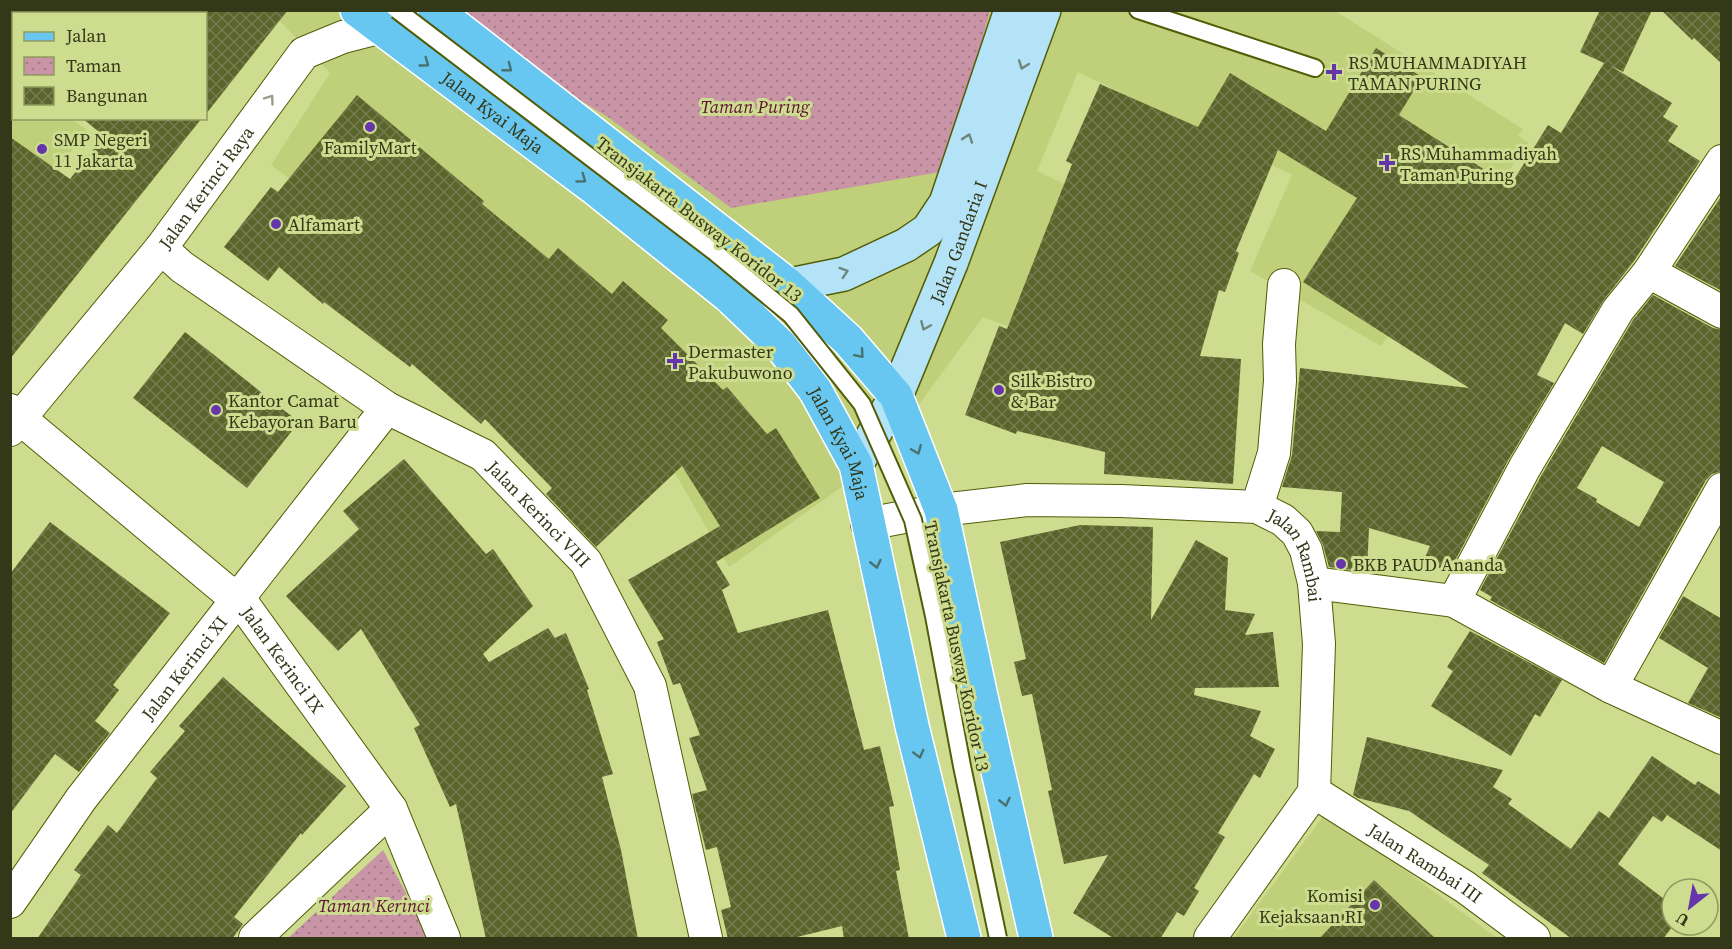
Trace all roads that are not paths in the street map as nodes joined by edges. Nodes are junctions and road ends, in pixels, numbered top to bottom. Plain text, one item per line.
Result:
1 (1011, 10) edge
2 (1044, 10) edge
3 (1138, 10) edge
4 (440, 15) edge
5 (377, 16) edge
6 (1315, 68) dead end
7 (1722, 160) edge
8 (162, 248) junction
9 (1649, 272) junction
10 (787, 284) junction
11 (1284, 285) dead end
12 (730, 297) junction
13 (1722, 312) edge
14 (896, 396) junction
15 (387, 408) junction
16 (14, 419) edge
17 (856, 465) junction
18 (1722, 489) edge
19 (1257, 507) junction
20 (941, 510) junction
21 (867, 524) junction
22 (1314, 583) junction
23 (238, 597) junction
24 (1454, 601) junction
25 (1611, 687) junction
26 (1722, 738) edge
27 (1314, 792) junction
28 (391, 809) junction
29 (10, 902) edge
30 (255, 939) edge
31 (444, 939) edge
32 (706, 939) edge
33 (964, 939) edge
34 (998, 939) edge
35 (1036, 939) edge
36 (1209, 939) edge
37 (1534, 939) edge

10 -> 1 main road, Jalan Gandaria I
2 -> 14 main road, Jalan Gandaria I
3 - 6 lane
4 - 5 street, Jalan Kerinci Raya
4 -> 10 main road
8 -> 5 street, Jalan Kerinci Raya
5 -> 12 main road, Jalan Kyai Maja
5 - 34 lane, Transjakarta Busway Koridor 13, bridge
7 - 9 street
8 - 15 street, Jalan Kerinci VIII
8 - 16 street, Jalan Kerinci Raya
9 - 13 street
9 - 24 street
10 - 12 main road, Jalan Gandaria I
10 -> 14 main road
11 - 19 street
12 - 17 main road, Jalan Kyai Maja
14 - 17 main road, Jalan Gandaria I
14 -> 20 main road
15 - 23 street, Jalan Kerinci XI
15 - 32 street, Jalan Kerinci VIII
16 - 23 street, Jalan Kerinci IX
17 - 21 main road, Jalan Kyai Maja
18 - 25 street
19 - 20 street, Jalan Rambai
19 - 22 street, Jalan Rambai
20 - 21 street, Jalan Rambai
20 -> 35 main road
21 -> 33 main road, Jalan Kyai Maja
22 - 24 street
22 - 27 street, Jalan Rambai
23 - 28 street, Jalan Kerinci IX
23 - 29 street, Jalan Kerinci XI
24 - 25 street
25 - 26 street
27 - 36 street
27 - 37 street, Jalan Rambai III
28 - 30 street
28 - 31 street, Jalan Kerinci IX

